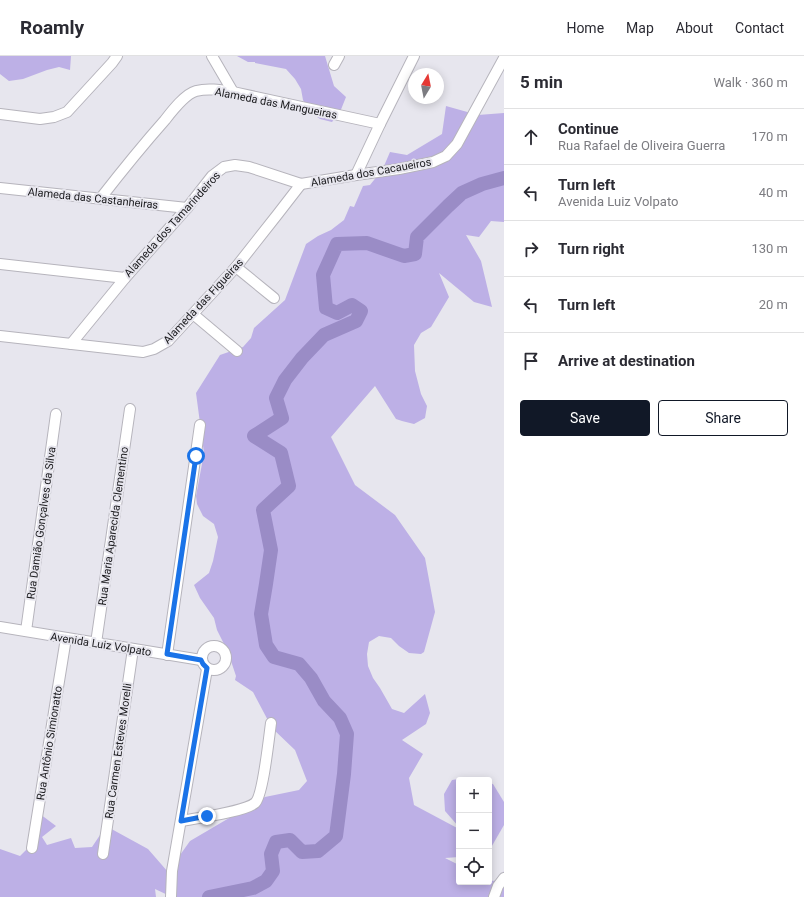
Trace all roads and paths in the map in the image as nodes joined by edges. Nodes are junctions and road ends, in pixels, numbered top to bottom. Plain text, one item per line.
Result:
1 (117, 56) edge
2 (212, 56) edge
3 (414, 56) edge
4 (504, 58) edge
5 (232, 92) junction
6 (0, 114) edge
7 (380, 124) junction
8 (356, 174) junction
9 (301, 184) junction
10 (0, 188) edge
11 (100, 199) junction
12 (186, 208) junction
13 (0, 264) edge
14 (236, 267) junction
15 (125, 278) junction
16 (274, 298) dead end
17 (193, 314) junction
18 (0, 336) edge
19 (71, 344) junction
20 (237, 351) dead end
21 (130, 409) dead end
22 (56, 414) dead end
23 (200, 425) dead end
24 (0, 627) edge
25 (26, 632) junction
26 (66, 638) junction
27 (96, 643) junction
28 (133, 649) junction
29 (167, 654) junction
30 (271, 723) dead end
31 (181, 821) junction
32 (32, 848) dead end
33 (103, 854) dead end
34 (504, 878) edge
35 (171, 893) edge
36 (494, 897) edge

1 - 6 street
2 - 5 street
3 - 7 street
4 - 8 street, Alameda dos Cacaueiros
5 - 7 street, Alameda das Mangueiras
5 - 11 street, Alameda das Mangueiras
7 - 8 street
8 - 9 street, Alameda dos Cacaueiros
9 - 12 street, Alameda dos Tamarindeiros
9 - 14 street, Alameda das Figueiras
10 - 11 street, Alameda das Castanheiras
11 - 12 street, Alameda das Castanheiras
12 - 15 street, Alameda dos Tamarindeiros
13 - 15 street
14 - 16 street
14 - 17 street, Alameda das Figueiras
15 - 19 street, Alameda dos Tamarindeiros
17 - 19 street, Alameda das Figueiras
17 - 20 street
18 - 19 street, Alameda das Figueiras
21 - 27 street, Rua Maria Aparecida Clementino
22 - 25 street, Rua Damião Gonçalves da Silva
23 - 29 street
24 - 25 street, Avenida Luiz Volpato
25 - 26 street, Avenida Luiz Volpato
26 - 27 street, Avenida Luiz Volpato
26 - 32 street, Rua Antônio Simionatto
27 - 28 street, Avenida Luiz Volpato
28 - 29 street, Avenida Luiz Volpato
28 - 33 street, Rua Carmen Esteves Morelli
29 - 31 street, Avenida Luiz Volpato
30 - 31 street
31 - 35 street
34 - 36 street

